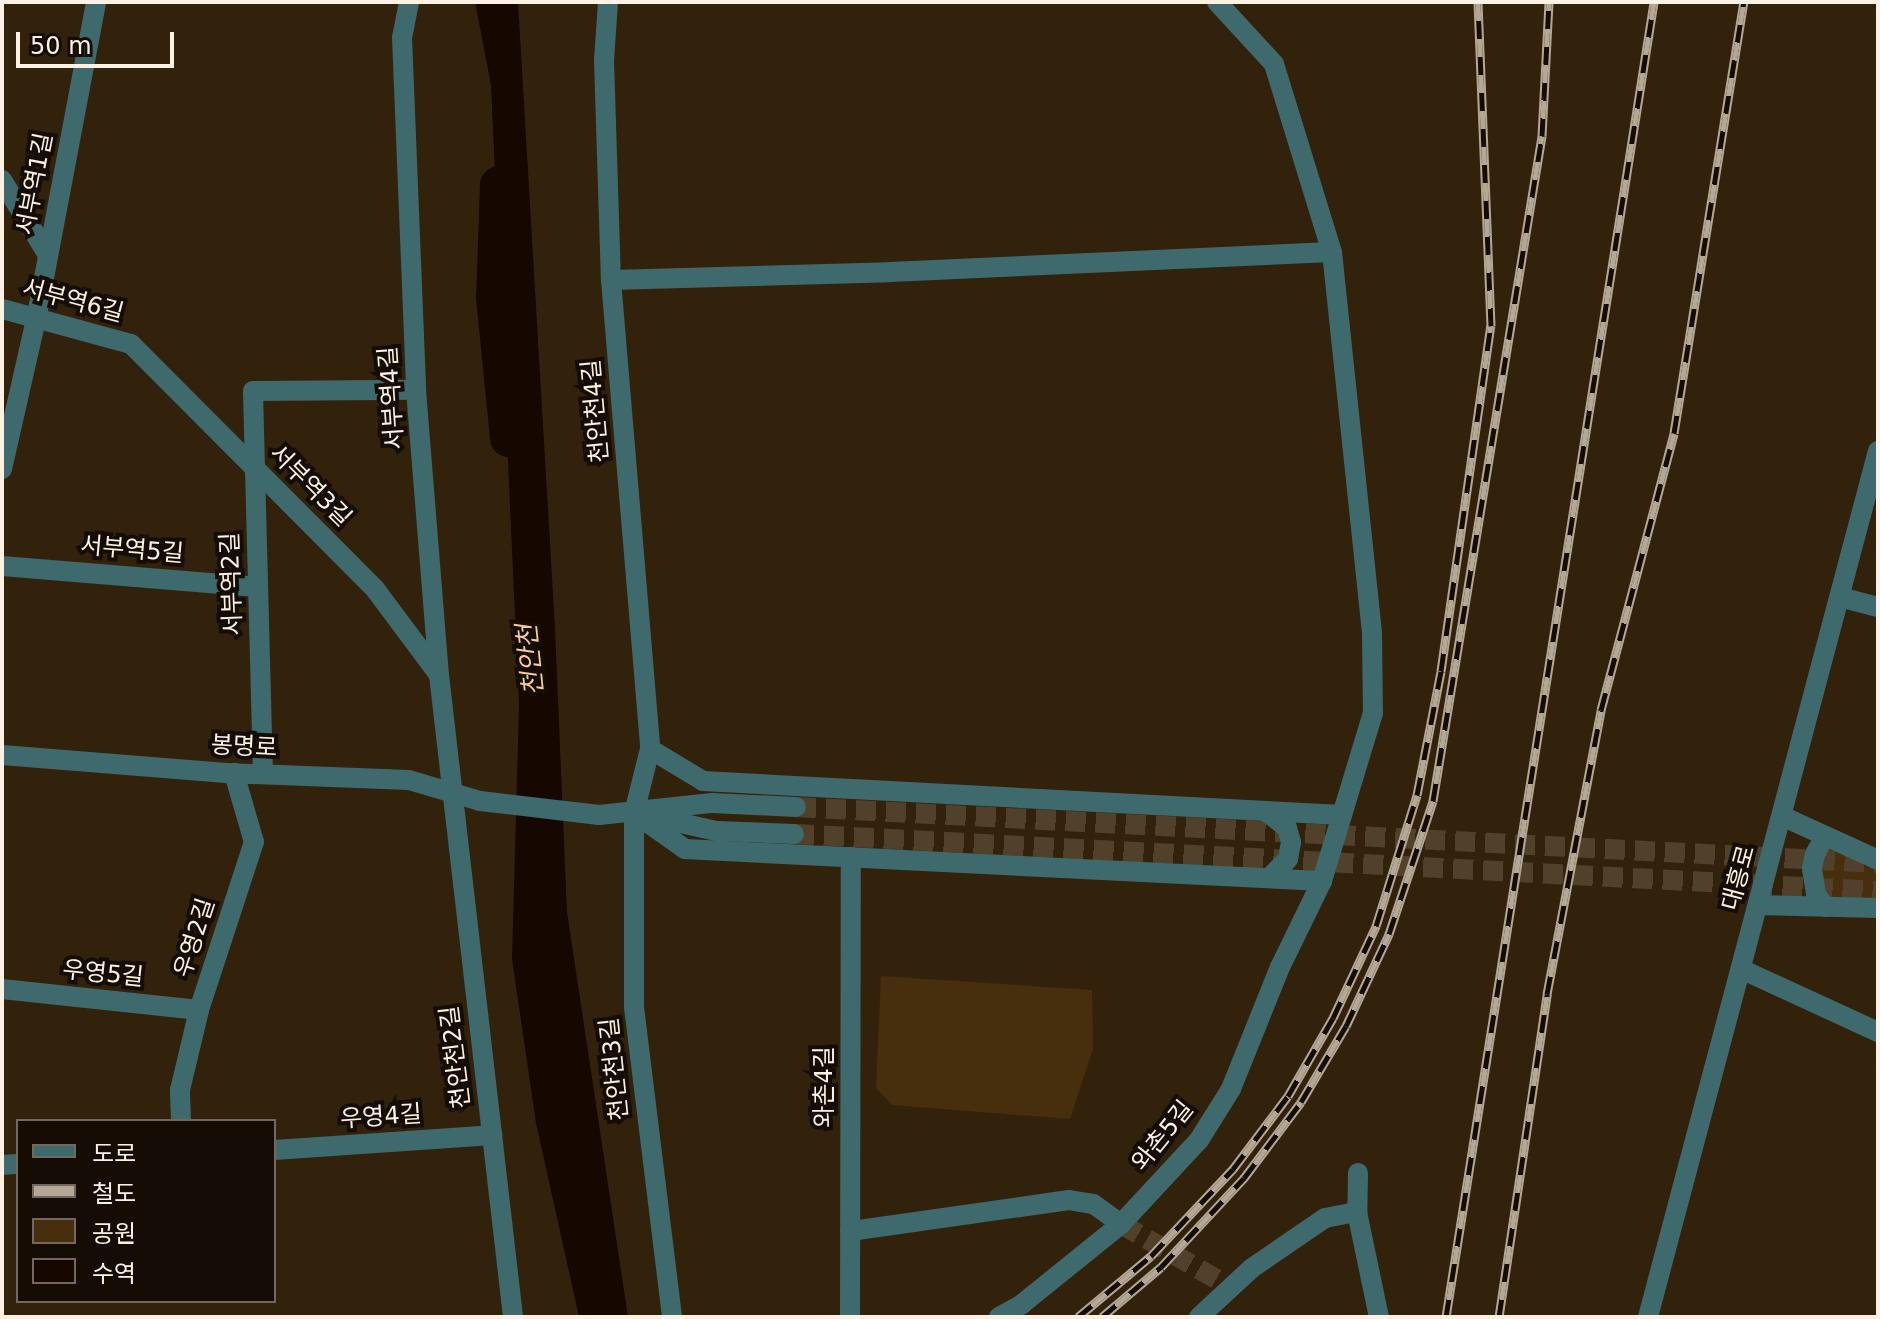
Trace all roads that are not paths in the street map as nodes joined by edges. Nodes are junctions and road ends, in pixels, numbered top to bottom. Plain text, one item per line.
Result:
1 (96, 2) edge
2 (409, 2) edge
3 (608, 2) edge
4 (1217, 2) edge
5 (2, 180) edge
6 (1332, 252) junction
7 (48, 255) junction
8 (611, 280) junction
9 (2, 309) edge
10 (37, 315) junction
11 (131, 344) joint
12 (416, 390) junction
13 (1878, 451) edge
14 (255, 466) junction
15 (2, 469) edge
16 (2, 566) edge
17 (258, 587) junction
18 (1840, 597) junction
19 (1878, 607) edge
20 (439, 675) junction
21 (650, 749) junction
22 (2, 755) edge
23 (234, 773) junction
24 (263, 774) junction
25 (451, 790) junction
26 (796, 807) tunnel mouth
27 (634, 813) junction
28 (1268, 813) junction
29 (1342, 815) junction
30 (1782, 816) junction
31 (794, 834) tunnel mouth
32 (1825, 837) junction
33 (851, 857) junction
34 (1878, 860) edge
35 (1269, 878) junction
36 (1322, 881) junction
37 (1758, 905) junction
38 (1825, 907) junction
39 (1878, 908) edge
40 (1741, 969) junction
41 (2, 989) edge
42 (199, 1010) junction
43 (1878, 1032) edge
44 (181, 1119) edge
45 (492, 1135) junction
46 (276, 1150) edge
47 (1358, 1173) dead end
48 (1357, 1212) junction
49 (1121, 1224) junction
50 (850, 1231) junction
51 (513, 1317) edge
52 (672, 1317) edge
53 (850, 1317) edge
54 (999, 1317) edge
55 (1199, 1317) edge
56 (1379, 1317) edge
57 (1648, 1317) edge

1 - 7 street, 서부역1길
2 - 12 street, 서부역4길
3 - 8 street, 천안천4길
4 - 6 street, 와촌5길
5 - 7 street
6 - 8 street
6 - 29 street, 와촌5길
7 - 10 street, 서부역1길
8 - 21 street, 천안천4길
9 - 10 street, 서부역6길
10 - 11 street, 서부역6길
10 - 15 street, 서부역1길
11 - 14 street, 서부역3길
12 - 14 street, 서부역2길
12 - 20 street, 서부역4길
13 - 18 street, 대흥로
14 - 17 street, 서부역2길
14 - 20 street, 서부역3길
16 - 17 street, 서부역5길
17 - 24 street, 서부역2길
18 - 19 street
18 - 30 street, 대흥로
20 - 25 street, 서부역4길
21 - 27 street, 천안천4길
21 - 28 street
22 - 23 street, 봉명로
23 - 24 street, 봉명로
23 - 42 street, 우영2길
24 - 25 street, 봉명로
25 - 27 street, 봉명로
25 - 45 street, 천안천2길
26 - 27 street
27 - 31 street
27 - 33 street
27 - 52 street, 천안천3길
28 - 29 street
28 - 35 street
29 - 36 street, 와촌5길
30 - 32 street
30 - 37 street, 대흥로
32 - 34 street
32 - 38 street
33 - 35 street
33 - 50 street, 와촌4길
35 - 36 street
36 - 49 street, 와촌5길
37 - 38 street
37 - 40 street, 대흥로
38 - 39 street
40 - 43 street
40 - 57 street, 대흥로
41 - 42 street, 우영5길
42 - 44 street, 우영2길
45 - 46 street, 우영4길
45 - 51 street, 천안천2길
47 - 48 street
48 - 55 street
48 - 56 street
49 - 50 street
49 - 54 street, 와촌5길
50 - 53 street, 와촌4길

